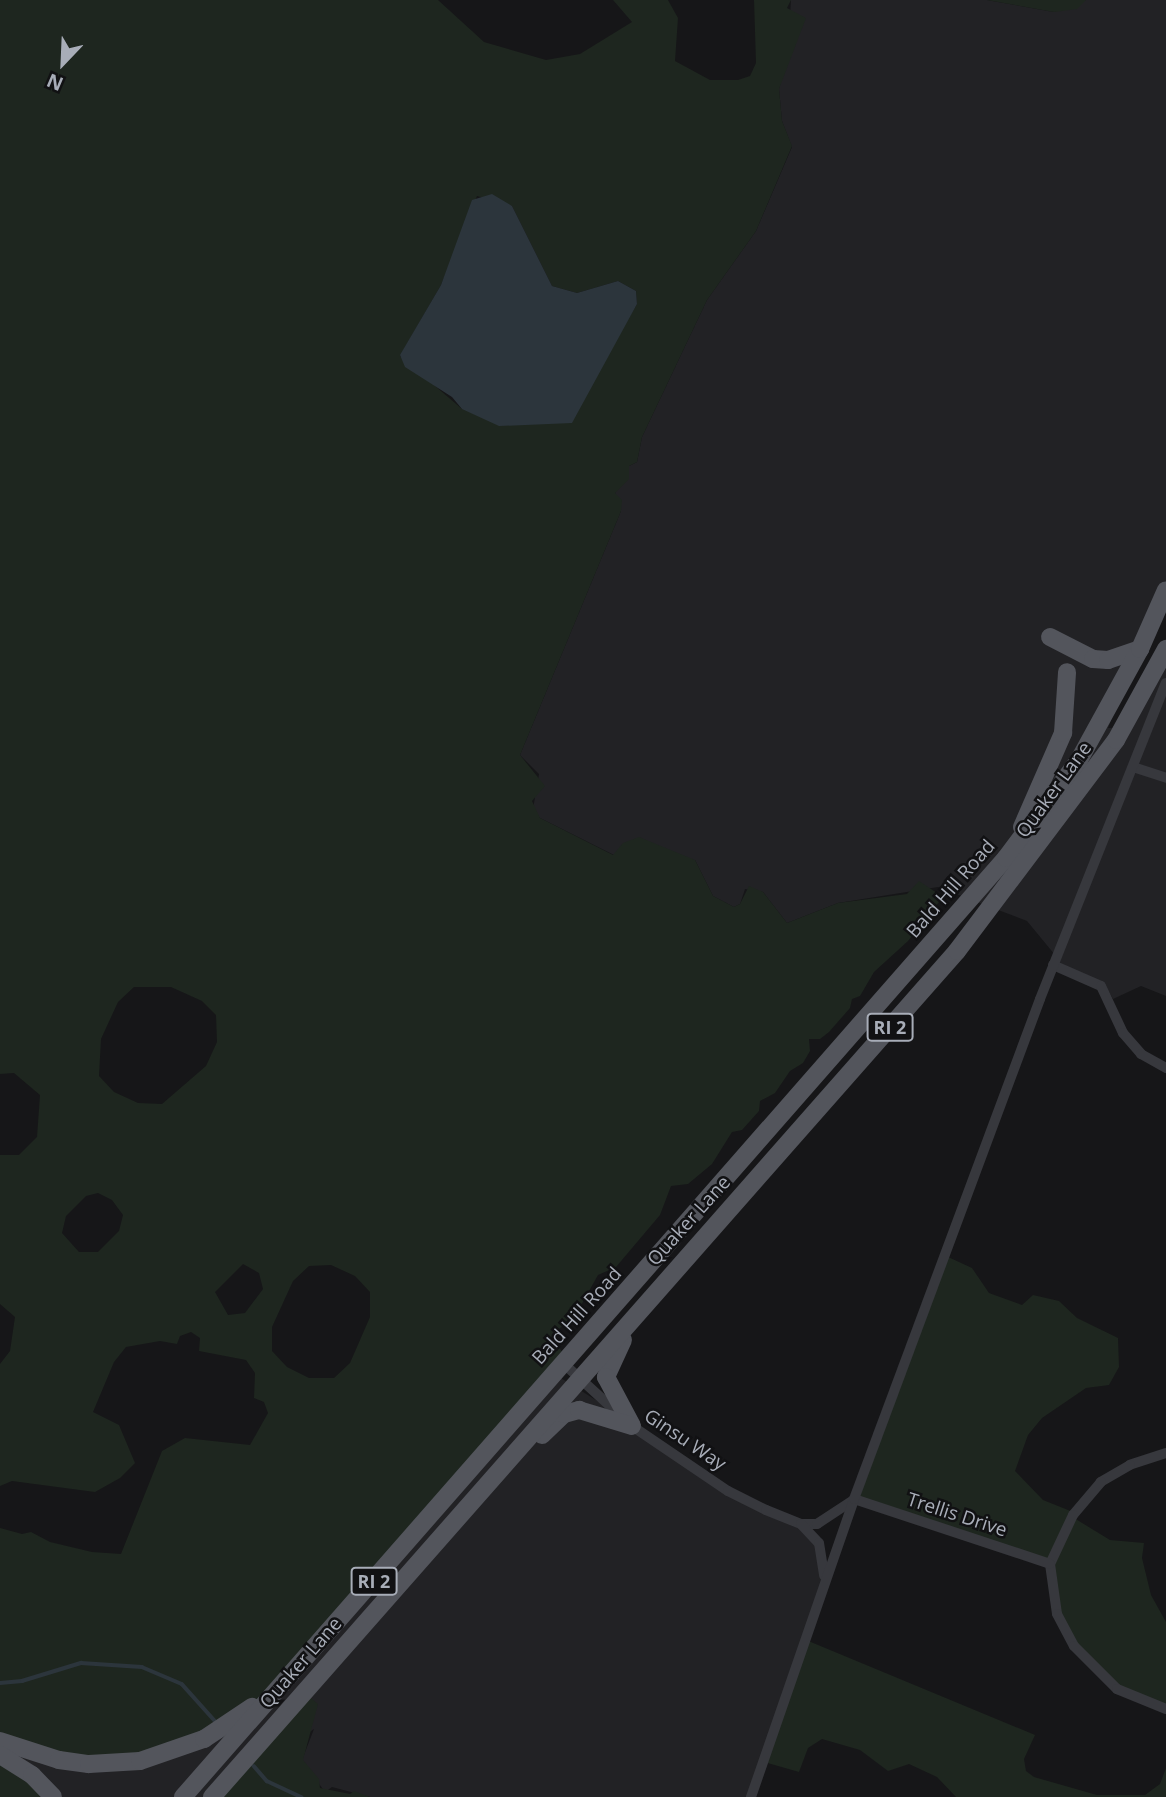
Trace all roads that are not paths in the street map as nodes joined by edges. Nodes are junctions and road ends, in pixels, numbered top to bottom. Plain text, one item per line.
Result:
1 (1166, 590) edge
2 (1050, 638) dead end
3 (1140, 649) junction
4 (1166, 649) edge
5 (1067, 672) dead end
6 (1166, 683) edge
7 (1099, 725) joint
8 (1133, 767) junction
9 (1166, 778) edge
10 (1006, 858) junction
11 (1053, 965) junction
12 (1166, 1068) edge
13 (655, 1292) junction
14 (563, 1363) junction
15 (578, 1378) junction
16 (632, 1426) junction
17 (1166, 1453) edge
18 (854, 1499) junction
19 (461, 1512) junction
20 (801, 1524) junction
21 (1050, 1564) junction
22 (823, 1591) junction
23 (295, 1670) junction
24 (1166, 1709) edge
25 (0, 1741) edge
26 (0, 1755) edge
27 (53, 1797) edge
28 (183, 1797) edge
29 (212, 1797) edge
30 (751, 1797) edge

1 - 3 main road, Quaker Lane / RI 2
2 - 3 main road
3 - 7 main road, Quaker Lane / RI 2
4 - 13 main road, Quaker Lane / RI 2
5 - 10 main road
6 - 8 street
7 - 10 main road, Bald Hill Road / RI 2
8 - 9 street
8 - 11 street
10 - 14 main road, Bald Hill Road / RI 2
11 - 12 street
11 - 18 street
13 - 15 main road, Quaker Lane / RI 2
13 - 16 main road
14 - 15 street, Ginsu Way
14 - 23 main road, Bald Hill Road / RI 2
15 - 16 street, Ginsu Way
15 - 19 main road, Quaker Lane / RI 2
16 - 19 main road
16 - 20 street, Ginsu Way
17 - 21 street
18 - 20 street
18 - 21 street, Trellis Drive
18 - 22 street
19 - 29 main road, Quaker Lane / RI 2
20 - 22 street, Ginsu Way
21 - 24 street
22 - 30 street
23 - 25 main road
23 - 28 main road, Bald Hill Road / RI 2
26 - 27 main road

